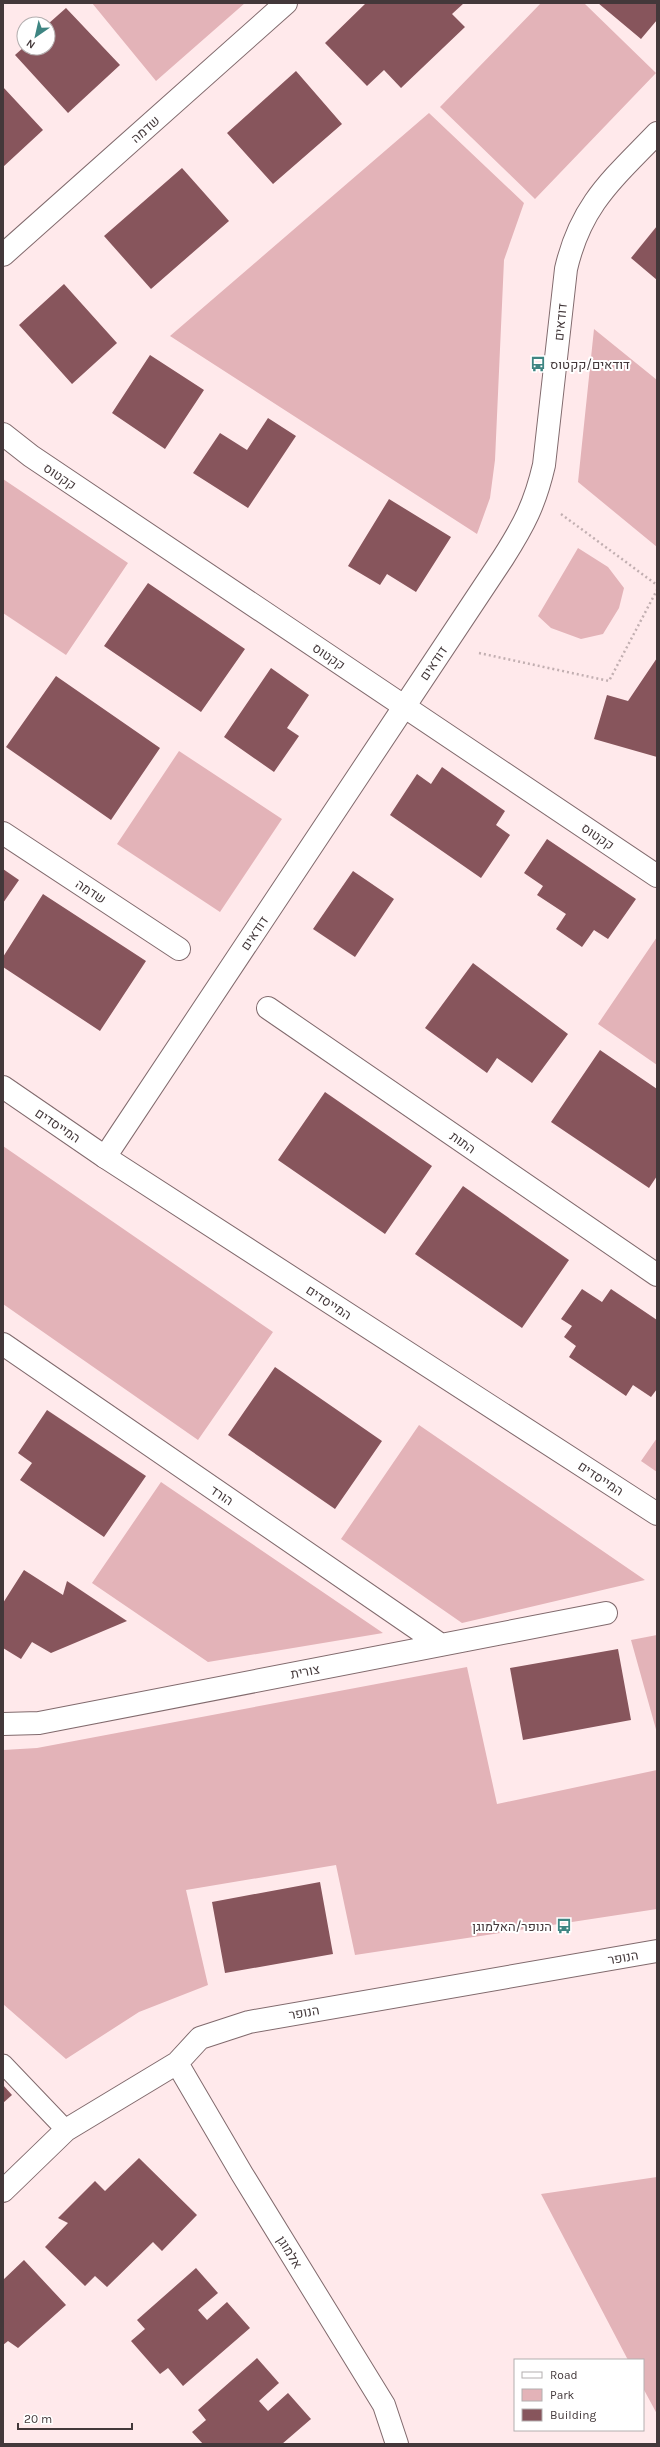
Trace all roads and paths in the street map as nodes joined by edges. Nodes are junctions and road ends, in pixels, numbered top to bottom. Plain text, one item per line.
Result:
1 (286, 3) edge
2 (657, 133) edge
3 (3, 255) edge
4 (3, 434) edge
5 (536, 496) junction
6 (657, 585) edge
7 (657, 590) edge
8 (445, 646) junction
9 (405, 706) junction
10 (3, 834) edge
11 (657, 876) edge
12 (180, 949) dead end
13 (268, 1008) dead end
14 (3, 1087) edge
15 (105, 1157) junction
16 (657, 1276) edge
17 (3, 1344) edge
18 (657, 1514) edge
19 (606, 1613) dead end
20 (441, 1645) junction
21 (3, 1724) edge
22 (657, 1951) edge
23 (177, 2063) junction
24 (3, 2064) edge
25 (66, 2130) junction
26 (3, 2191) edge
27 (397, 2444) edge

1 - 3 street, שדמה
2 - 5 street, דודאים
4 - 9 street, קקטוס
5 - 6 path
5 - 8 street, דודאים
7 - 8 path
8 - 9 street, דודאים
9 - 11 street, קקטוס
9 - 15 street, דודאים
10 - 12 street, שדמה
13 - 16 street, התות
14 - 15 street, המייסדים
15 - 18 street, המייסדים
17 - 20 street, הורד
19 - 20 street, צורית
20 - 21 street, צורית
22 - 23 street, הנופר
23 - 25 street, הנופר
23 - 27 street, אלמוגן
24 - 25 lane
25 - 26 street, הנופר

